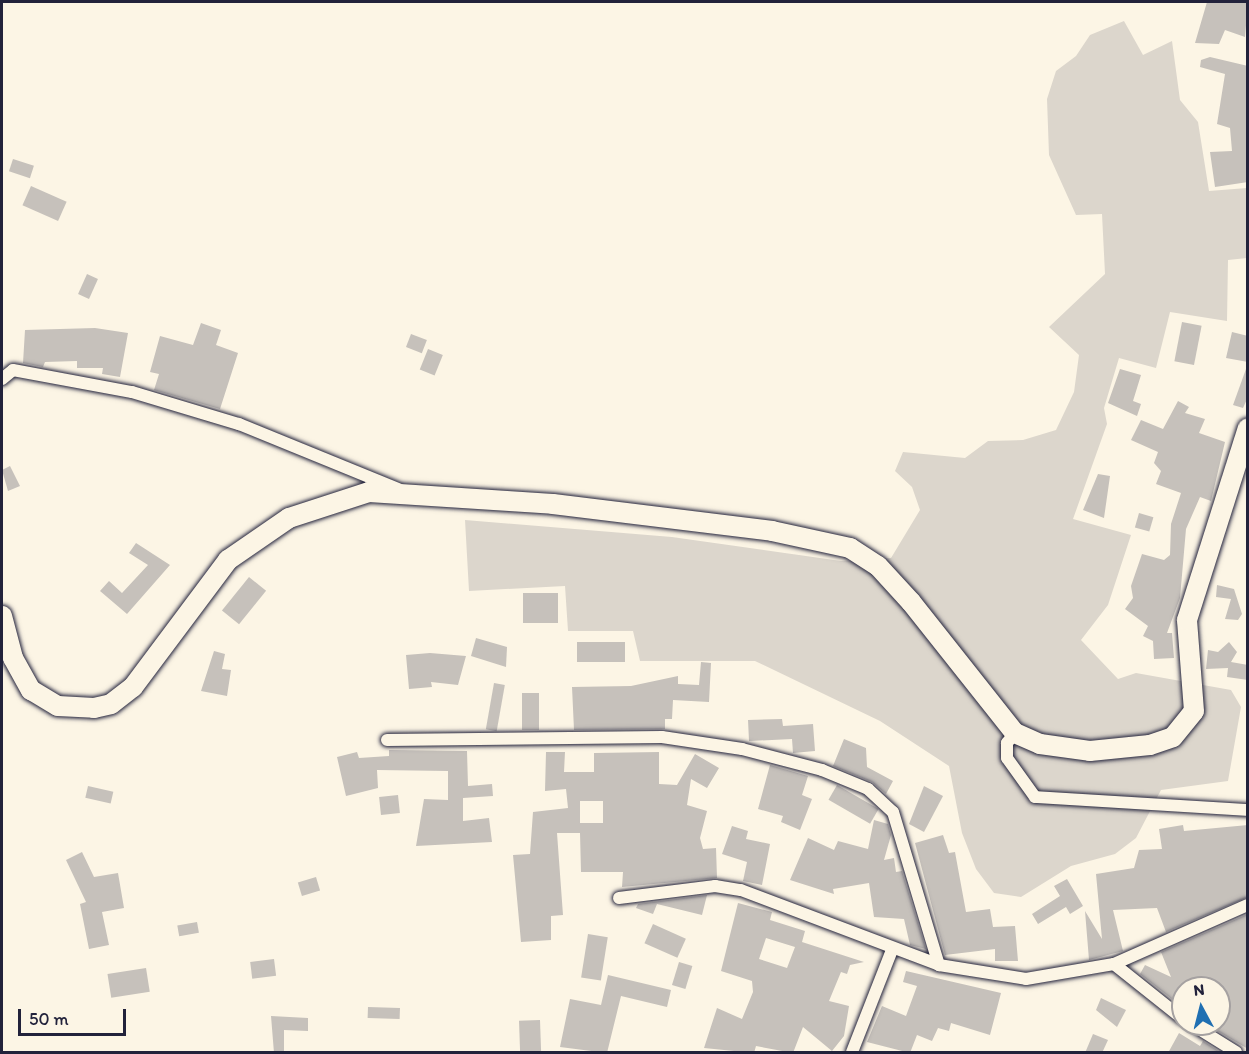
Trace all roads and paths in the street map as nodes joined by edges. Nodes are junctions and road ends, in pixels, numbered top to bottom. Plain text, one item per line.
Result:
1 (2, 379) edge
2 (1248, 428) edge
3 (402, 491) junction
4 (2, 616) edge
5 (4, 640) edge
6 (1015, 733) junction
7 (387, 740) dead end
8 (1248, 810) edge
9 (619, 898) dead end
10 (1248, 905) edge
11 (892, 950) junction
12 (1114, 964) junction
13 (939, 965) junction
14 (1171, 1009) edge
15 (1210, 1036) edge
16 (852, 1053) edge
17 (1236, 1053) edge

1 - 3 street
2 - 6 main road
3 - 5 main road
3 - 6 main road
4 - 5 main road
6 - 8 street
7 - 13 street
9 - 11 street
10 - 12 street
11 - 13 street
11 - 16 street
12 - 13 street
12 - 14 street
15 - 17 street

